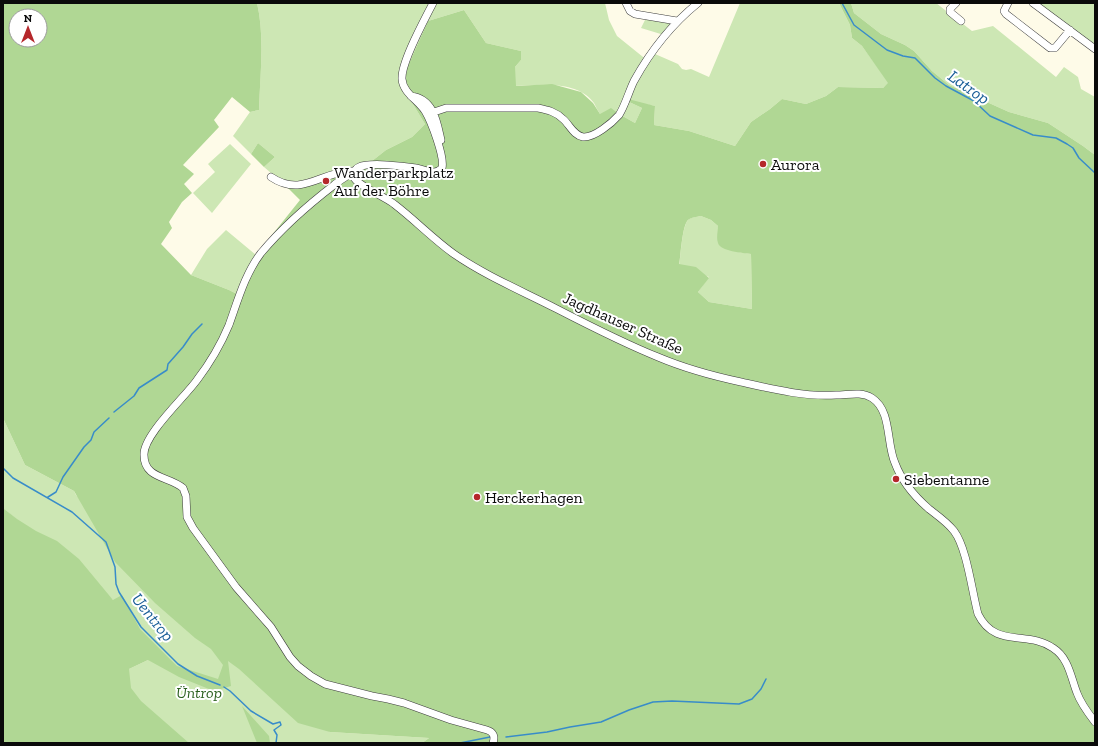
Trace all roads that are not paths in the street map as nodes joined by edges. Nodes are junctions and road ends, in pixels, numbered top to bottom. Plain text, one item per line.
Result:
1 (433, 3) edge
2 (626, 3) edge
3 (698, 3) edge
4 (956, 3) edge
5 (1008, 3) edge
6 (1033, 3) edge
7 (677, 21) junction
8 (960, 21) dead end
9 (1070, 30) junction
10 (1095, 49) edge
11 (412, 96) junction
12 (434, 112) junction
13 (441, 152) junction
14 (354, 171) junction
15 (271, 177) dead end
16 (1095, 722) edge
17 (493, 743) edge

1 - 11 street
2 - 7 street
3 - 7 street
4 - 8 street
5 - 9 street
6 - 9 street
7 - 12 street
9 - 10 street
11 - 12 street
11 - 13 street
12 - 13 street
13 - 14 street
14 - 15 street
14 - 16 street, Jagdhauser Straße
14 - 17 street

